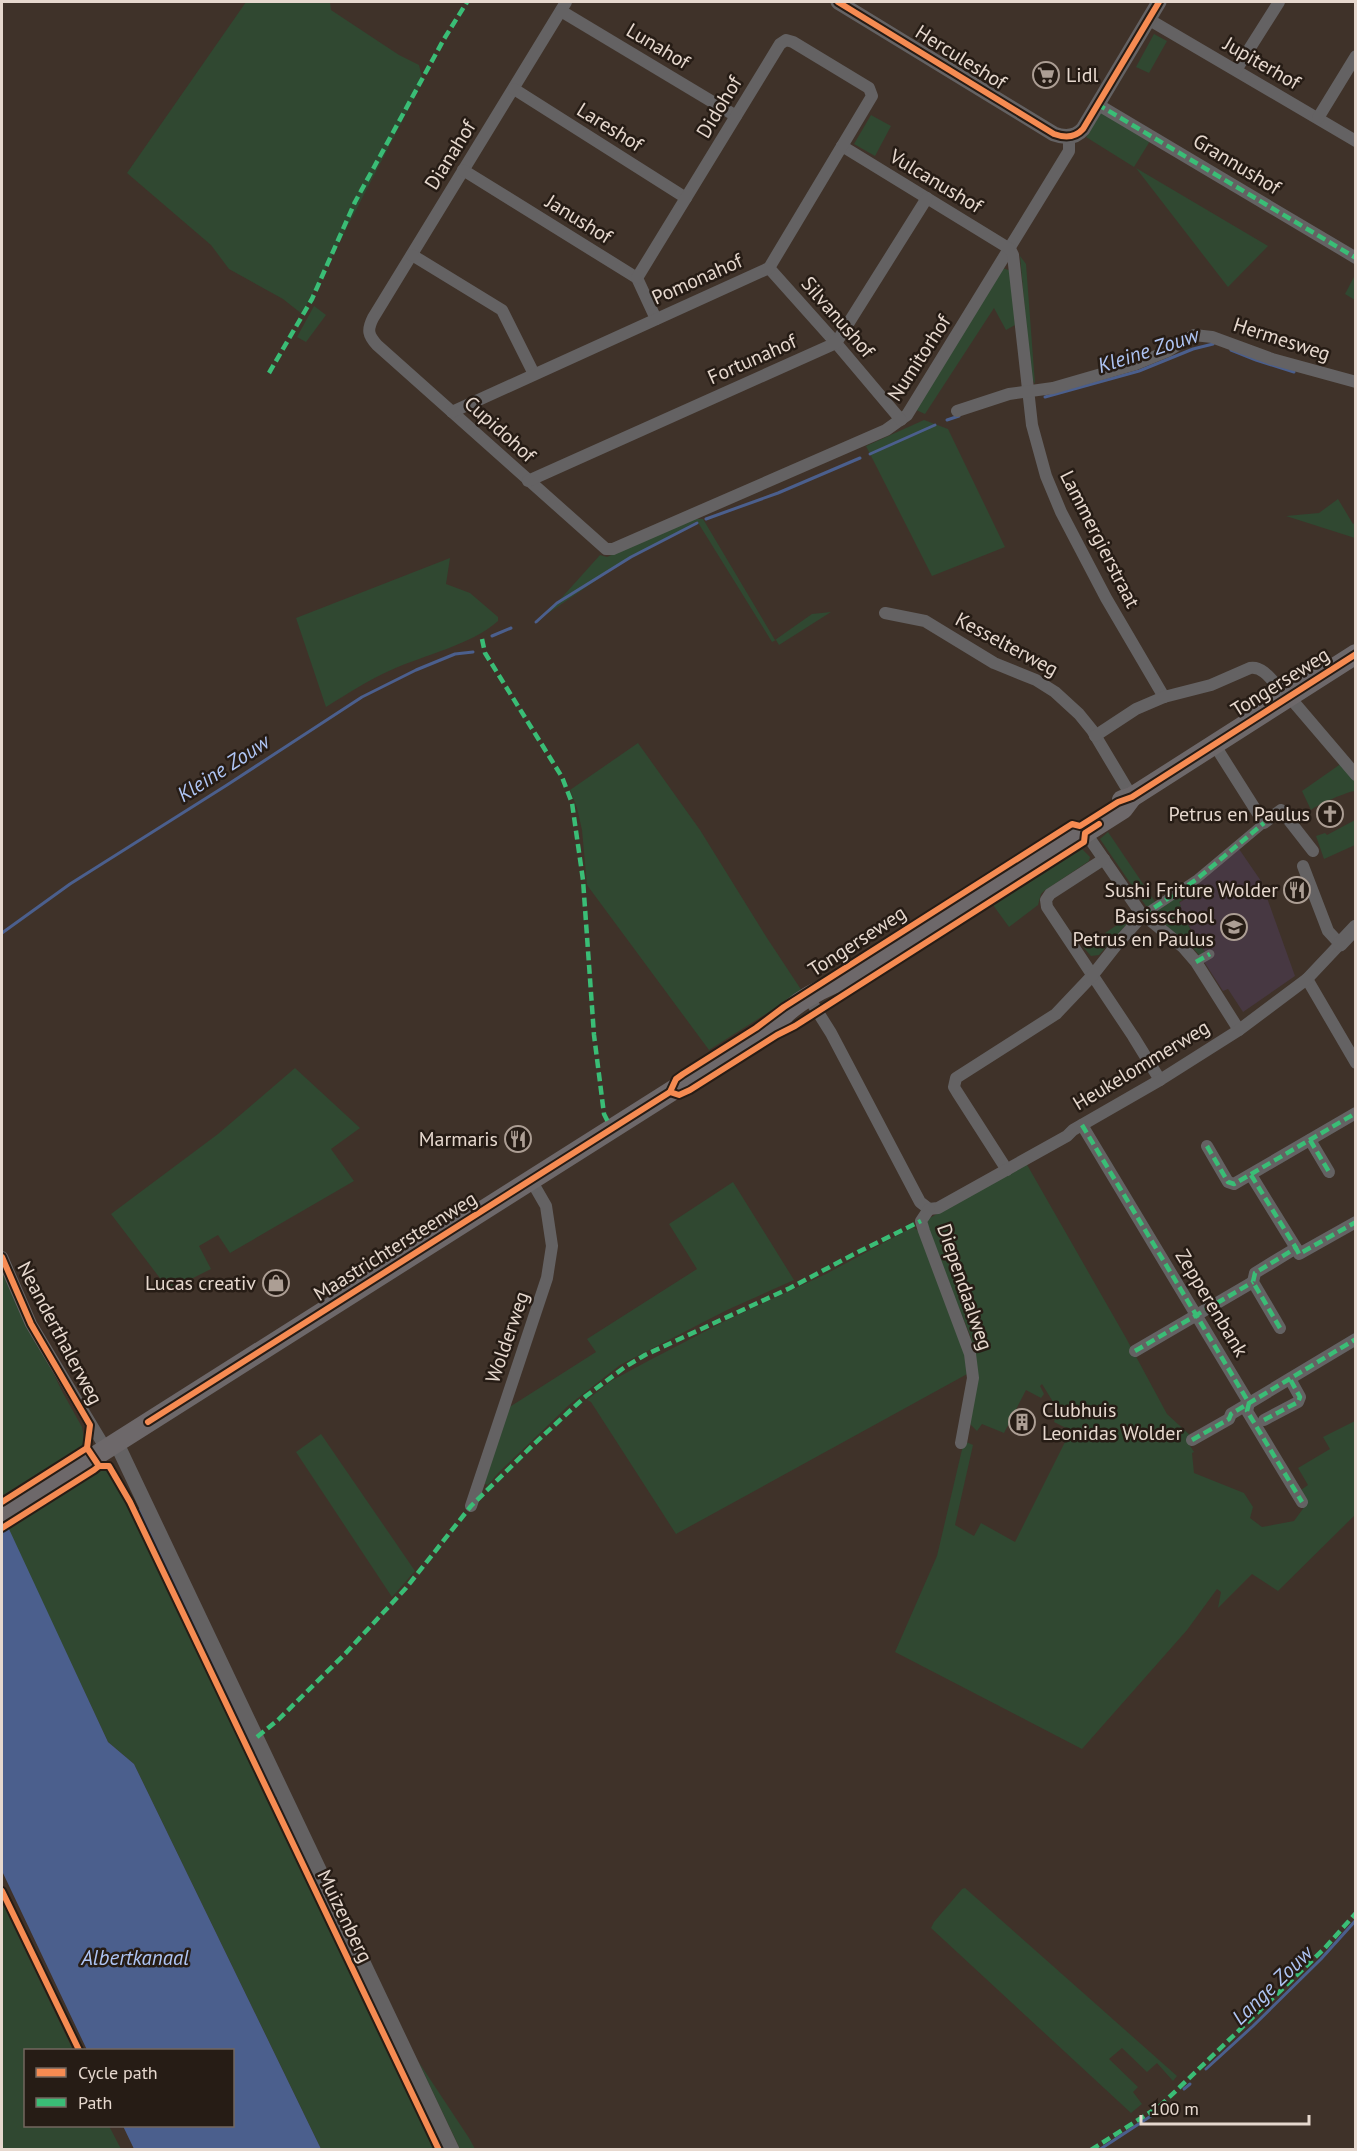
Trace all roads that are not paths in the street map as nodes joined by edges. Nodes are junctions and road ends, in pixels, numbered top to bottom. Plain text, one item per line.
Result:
1 (838, 2) edge
2 (1159, 2) edge
3 (1279, 2) edge
4 (563, 6) edge
5 (1148, 19) junction
6 (1356, 56) edge
7 (1236, 70) junction
8 (869, 88) joint
9 (514, 89) junction
10 (1097, 104) junction
11 (736, 116) junction
12 (1318, 118) junction
13 (1069, 137) junction
14 (1356, 141) edge
15 (842, 146) junction
16 (463, 170) junction
17 (686, 198) junction
18 (927, 198) junction
19 (1010, 249) junction
20 (412, 255) junction
21 (1356, 258) edge
22 (769, 268) junction
23 (637, 278) junction
24 (656, 319) junction
25 (368, 330) joint
26 (836, 343) junction
27 (534, 374) junction
28 (1356, 382) edge
29 (1028, 392) junction
30 (957, 411) dead end
31 (452, 412) junction
32 (901, 420) junction
33 (528, 481) junction
34 (613, 549) joint
35 (885, 613) dead end
36 (1356, 654) edge
37 (1164, 697) junction
38 (1287, 697) junction
39 (1095, 735) junction
40 (1214, 744) junction
41 (1356, 775) edge
42 (1132, 797) junction
43 (1269, 818) junction
44 (1083, 829) junction
45 (1313, 851) dead end
46 (1104, 859) junction
47 (1303, 866) dead end
48 (1143, 915) junction
49 (1356, 927) edge
50 (1340, 944) junction
51 (1210, 954) dead end
52 (1196, 962) junction
53 (1092, 976) junction
54 (1307, 979) junction
55 (812, 1002) junction
56 (1239, 1030) junction
57 (1356, 1063) edge
58 (1160, 1080) junction
59 (1356, 1113) edge
60 (1082, 1125) junction
61 (1310, 1140) junction
62 (1207, 1146) dead end
63 (1007, 1170) junction
64 (1329, 1172) dead end
65 (1251, 1175) junction
66 (531, 1180) junction
67 (929, 1209) junction
68 (1356, 1222) edge
69 (1296, 1248) junction
70 (2, 1257) edge
71 (1253, 1282) junction
72 (1197, 1315) junction
73 (1280, 1328) dead end
74 (1356, 1339) edge
75 (1135, 1351) dead end
76 (1290, 1379) junction
77 (1249, 1403) junction
78 (1264, 1420) dead end
79 (1192, 1440) dead end
80 (961, 1443) dead end
81 (111, 1445) junction
82 (1302, 1502) dead end
83 (471, 1506) dead end
84 (2, 1515) edge
85 (452, 2150) edge

1 - 13 street, Herculeshof
2 - 5 street
3 - 7 street
4 - 9 street, Dianahof
4 - 11 street, Lunahof
5 - 7 street, Jupiterhof
5 - 10 street
6 - 12 street
7 - 12 street, Jupiterhof
8 - 11 street, Didohof
8 - 15 street, Pomonahof
9 - 16 street, Dianahof
9 - 17 street, Lareshof
10 - 13 street
10 - 21 street, Grannushof
11 - 17 street, Didohof
12 - 14 street, Jupiterhof
13 - 19 street, Numitorhof
15 - 18 street, Vulcanushof
15 - 22 street, Pomonahof
16 - 20 street, Dianahof
16 - 23 street, Janushof
17 - 23 street, Didohof
18 - 19 street, Vulcanushof
18 - 26 street
19 - 29 street, Lammergierstraat
19 - 32 street, Numitorhof
20 - 25 street, Dianahof
20 - 27 street
22 - 24 street, Pomonahof
22 - 26 street, Silvanushof
23 - 24 street
24 - 27 street, Pomonahof
25 - 31 street, Cupidohof
26 - 32 street, Silvanushof
26 - 33 street, Fortunahof
27 - 31 street, Pomonahof
28 - 29 street, Hermesweg
29 - 30 street, Hermesweg
29 - 37 street, Lammergierstraat
31 - 33 street, Cupidohof
32 - 34 street, Numitorhof
33 - 34 street, Cupidohof
35 - 39 street, Kesselterweg
36 - 38 main road, Tongerseweg
37 - 38 street
37 - 39 street
38 - 40 main road, Tongerseweg
38 - 41 street
39 - 42 street, Kesselterweg
40 - 42 main road, Tongerseweg
40 - 43 street
42 - 44 main road, Tongerseweg
43 - 45 street
43 - 48 street
44 - 46 street
44 - 55 main road, Tongerseweg
46 - 48 street
46 - 53 street
47 - 50 street
48 - 52 street
48 - 53 street
49 - 50 street, Heukelommerweg
50 - 54 street, Heukelommerweg
51 - 52 street
52 - 56 street
53 - 58 street
53 - 63 street
54 - 56 street, Heukelommerweg
54 - 57 street
55 - 66 main road, Maastrichtersteenweg
55 - 67 street, Diependaalweg
56 - 58 street, Heukelommerweg
58 - 60 street, Heukelommerweg
59 - 61 street
60 - 63 street, Heukelommerweg
60 - 72 street, Zepperenbank
61 - 64 street
61 - 65 street
62 - 65 street
63 - 67 street, Heukelommerweg
65 - 69 street
66 - 81 main road, Maastrichtersteenweg
66 - 83 street, Wolderweg
67 - 80 street, Diependaalweg
68 - 69 street
69 - 71 street
70 - 81 street, Neanderthalerweg
71 - 72 street
71 - 73 street
72 - 75 street
72 - 77 street, Zepperenbank
74 - 76 street
76 - 77 street
76 - 78 street
77 - 79 street
77 - 82 street, Zepperenbank
81 - 84 main road, Maastrichtersteenweg
81 - 85 street, Muizenberg

